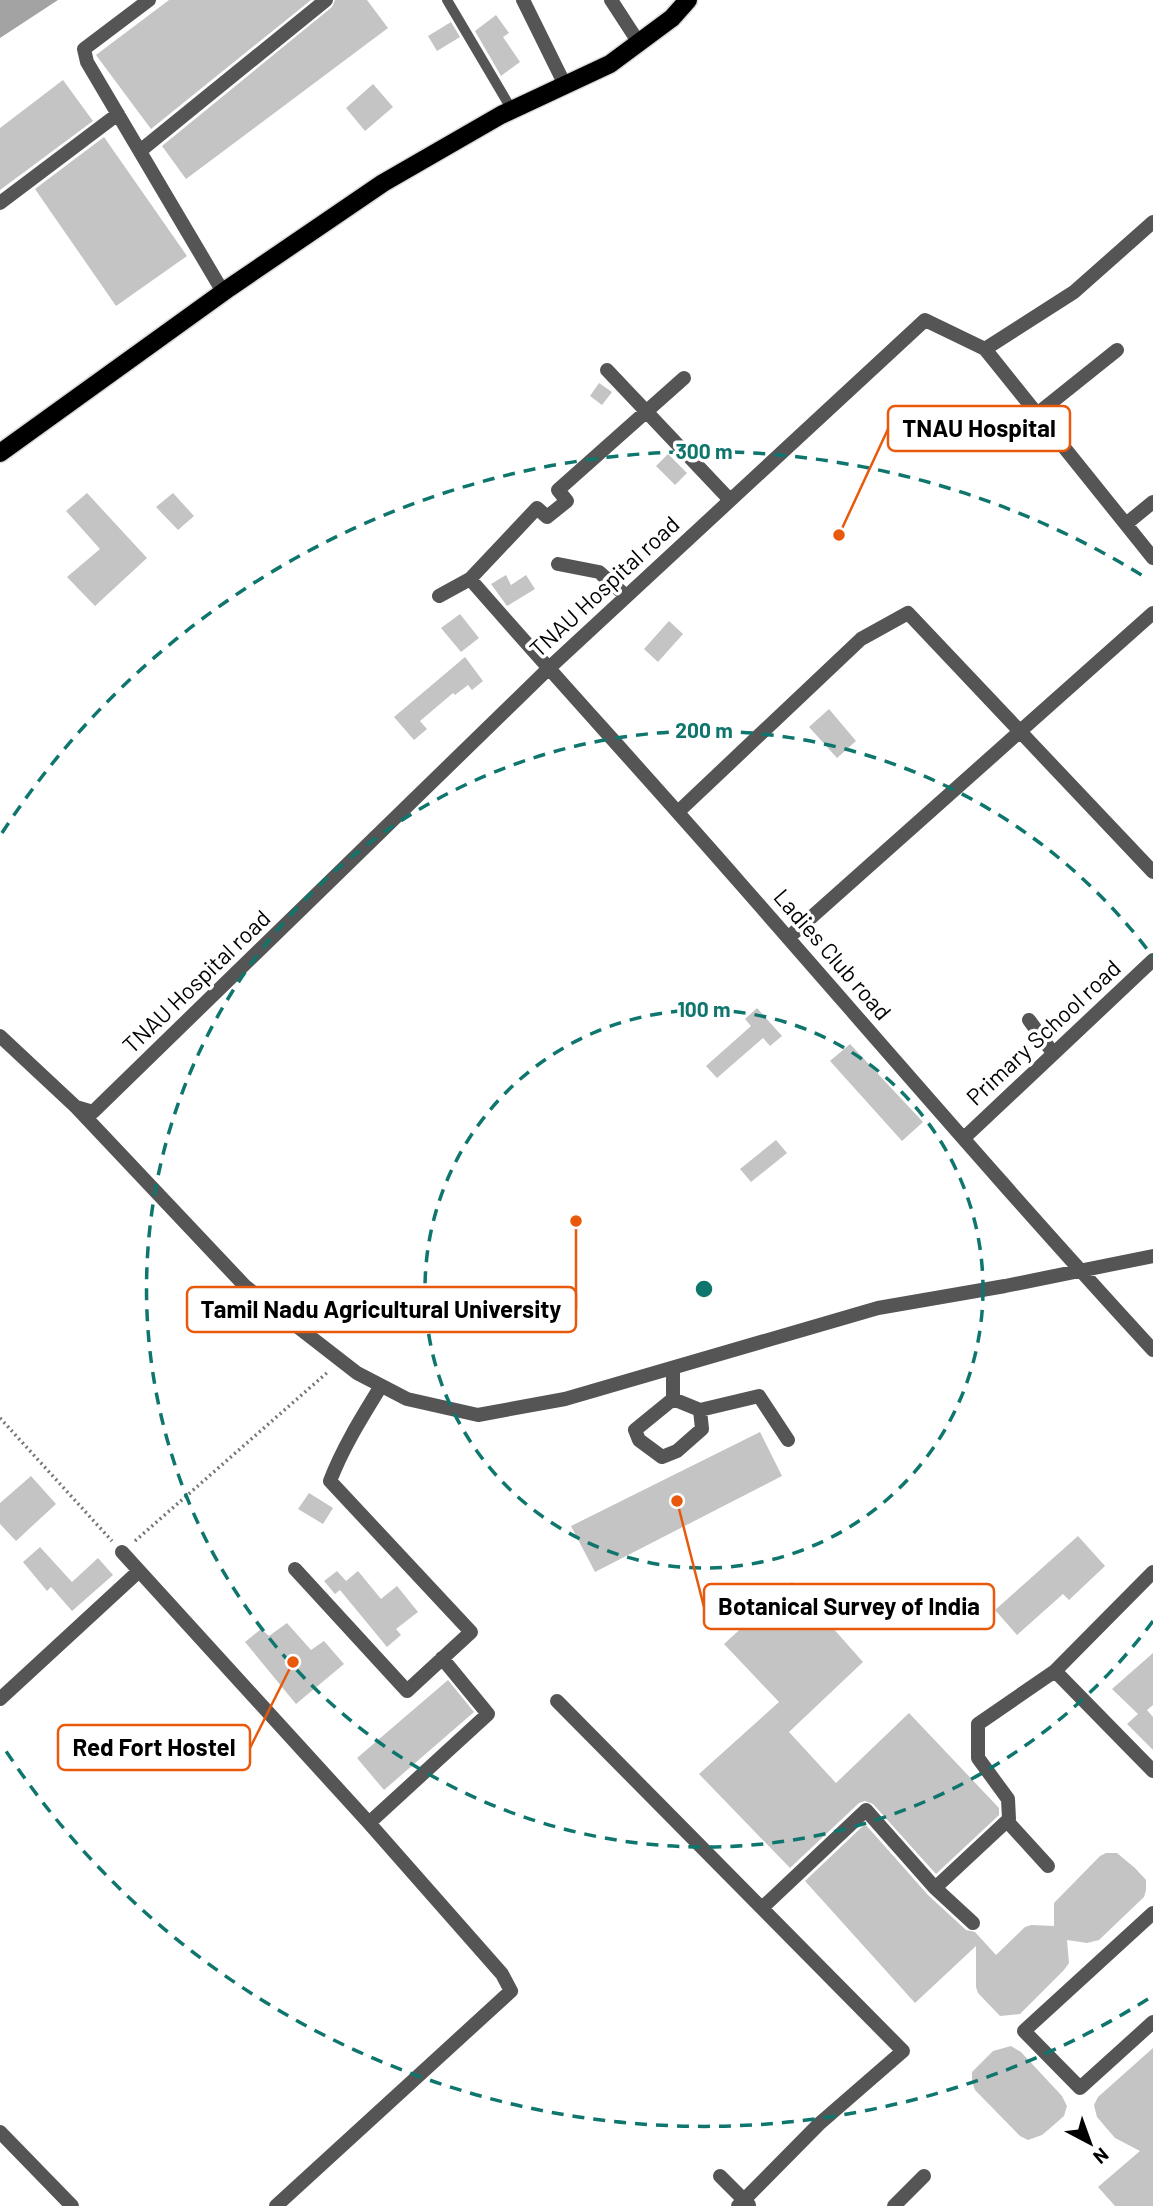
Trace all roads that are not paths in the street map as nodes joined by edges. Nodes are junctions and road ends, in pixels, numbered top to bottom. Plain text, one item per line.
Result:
1 (149, 0) edge
2 (326, 0) edge
3 (446, 0) edge
4 (523, 0) edge
5 (611, 0) edge
6 (687, 0) edge
7 (639, 43) junction
8 (565, 85) junction
9 (512, 110) junction
10 (118, 114) junction
11 (140, 151) junction
12 (0, 203) edge
13 (1153, 222) edge
14 (223, 292) junction
15 (985, 349) junction
16 (1117, 350) dead end
17 (607, 370) dead end
18 (684, 378) dead end
19 (646, 412) junction
20 (1037, 414) junction
21 (0, 453) edge
22 (730, 500) junction
23 (1153, 502) edge
24 (1126, 524) junction
25 (1153, 558) edge
26 (558, 564) dead end
27 (470, 579) junction
28 (439, 596) dead end
29 (626, 596) junction
30 (1153, 613) edge
31 (548, 669) junction
32 (1020, 732) junction
33 (678, 812) junction
34 (1153, 872) edge
35 (788, 938) junction
36 (1153, 960) edge
37 (1029, 1020) dead end
38 (0, 1036) edge
39 (1054, 1054) junction
40 (76, 1107) junction
41 (964, 1138) junction
42 (1153, 1256) edge
43 (1081, 1271) junction
44 (1153, 1350) edge
45 (673, 1368) junction
46 (381, 1386) junction
47 (673, 1399) junction
48 (700, 1410) junction
49 (788, 1440) dead end
50 (122, 1552) road end
51 (295, 1569) dead end
52 (139, 1571) junction
53 (1153, 1572) edge
54 (442, 1658) junction
55 (1055, 1671) junction
56 (0, 1699) edge
57 (557, 1701) dead end
58 (1153, 1771) edge
59 (1007, 1821) junction
60 (369, 1822) junction
61 (1048, 1866) dead end
62 (934, 1888) junction
63 (762, 1908) junction
64 (1153, 1913) edge
65 (973, 1923) dead end
66 (1153, 2022) edge
67 (1, 2135) edge
68 (720, 2176) dead end
69 (924, 2176) dead end
70 (744, 2204) edge
71 (72, 2206) edge
72 (276, 2206) edge
73 (894, 2206) edge

1 - 10 street
2 - 11 street
3 - 9 lane
4 - 8 street
5 - 7 street
6 - 7 main road
7 - 8 main road
8 - 9 main road
9 - 14 main road
10 - 11 street
10 - 12 street
11 - 14 street
13 - 15 street
14 - 21 main road
15 - 20 street, TNAU Hospital road
15 - 22 street, TNAU Hospital road
16 - 20 street
17 - 19 street
18 - 19 street
19 - 22 street
19 - 27 street
20 - 24 street, TNAU Hospital road
22 - 29 street, TNAU Hospital road
23 - 24 street
24 - 25 street, TNAU Hospital road
26 - 29 street
27 - 28 street
27 - 31 street, Ladies Club road
29 - 31 street, TNAU Hospital road
30 - 32 street
31 - 33 street, Ladies Club road
31 - 40 street, TNAU Hospital road
32 - 33 street
32 - 34 street
32 - 35 street
33 - 35 street, Ladies Club road
35 - 41 street, Ladies Club road
36 - 39 street, Primary School road
37 - 39 street
38 - 40 street
39 - 41 street, Primary School road
40 - 46 street
41 - 43 street, Ladies Club road
42 - 43 street
43 - 44 street, Ladies Club road
43 - 45 street
45 - 46 street
45 - 47 street
46 - 54 street
47 - 48 street
47 - 48 street
48 - 49 street
50 - 52 street
51 - 54 street
52 - 56 street
52 - 60 street
53 - 55 street
54 - 60 street
55 - 58 street
55 - 59 street
57 - 63 street
59 - 61 street
59 - 62 street
60 - 72 street
62 - 63 street
62 - 65 street
63 - 70 street
64 - 66 street
67 - 71 street
68 - 70 street
69 - 73 street

